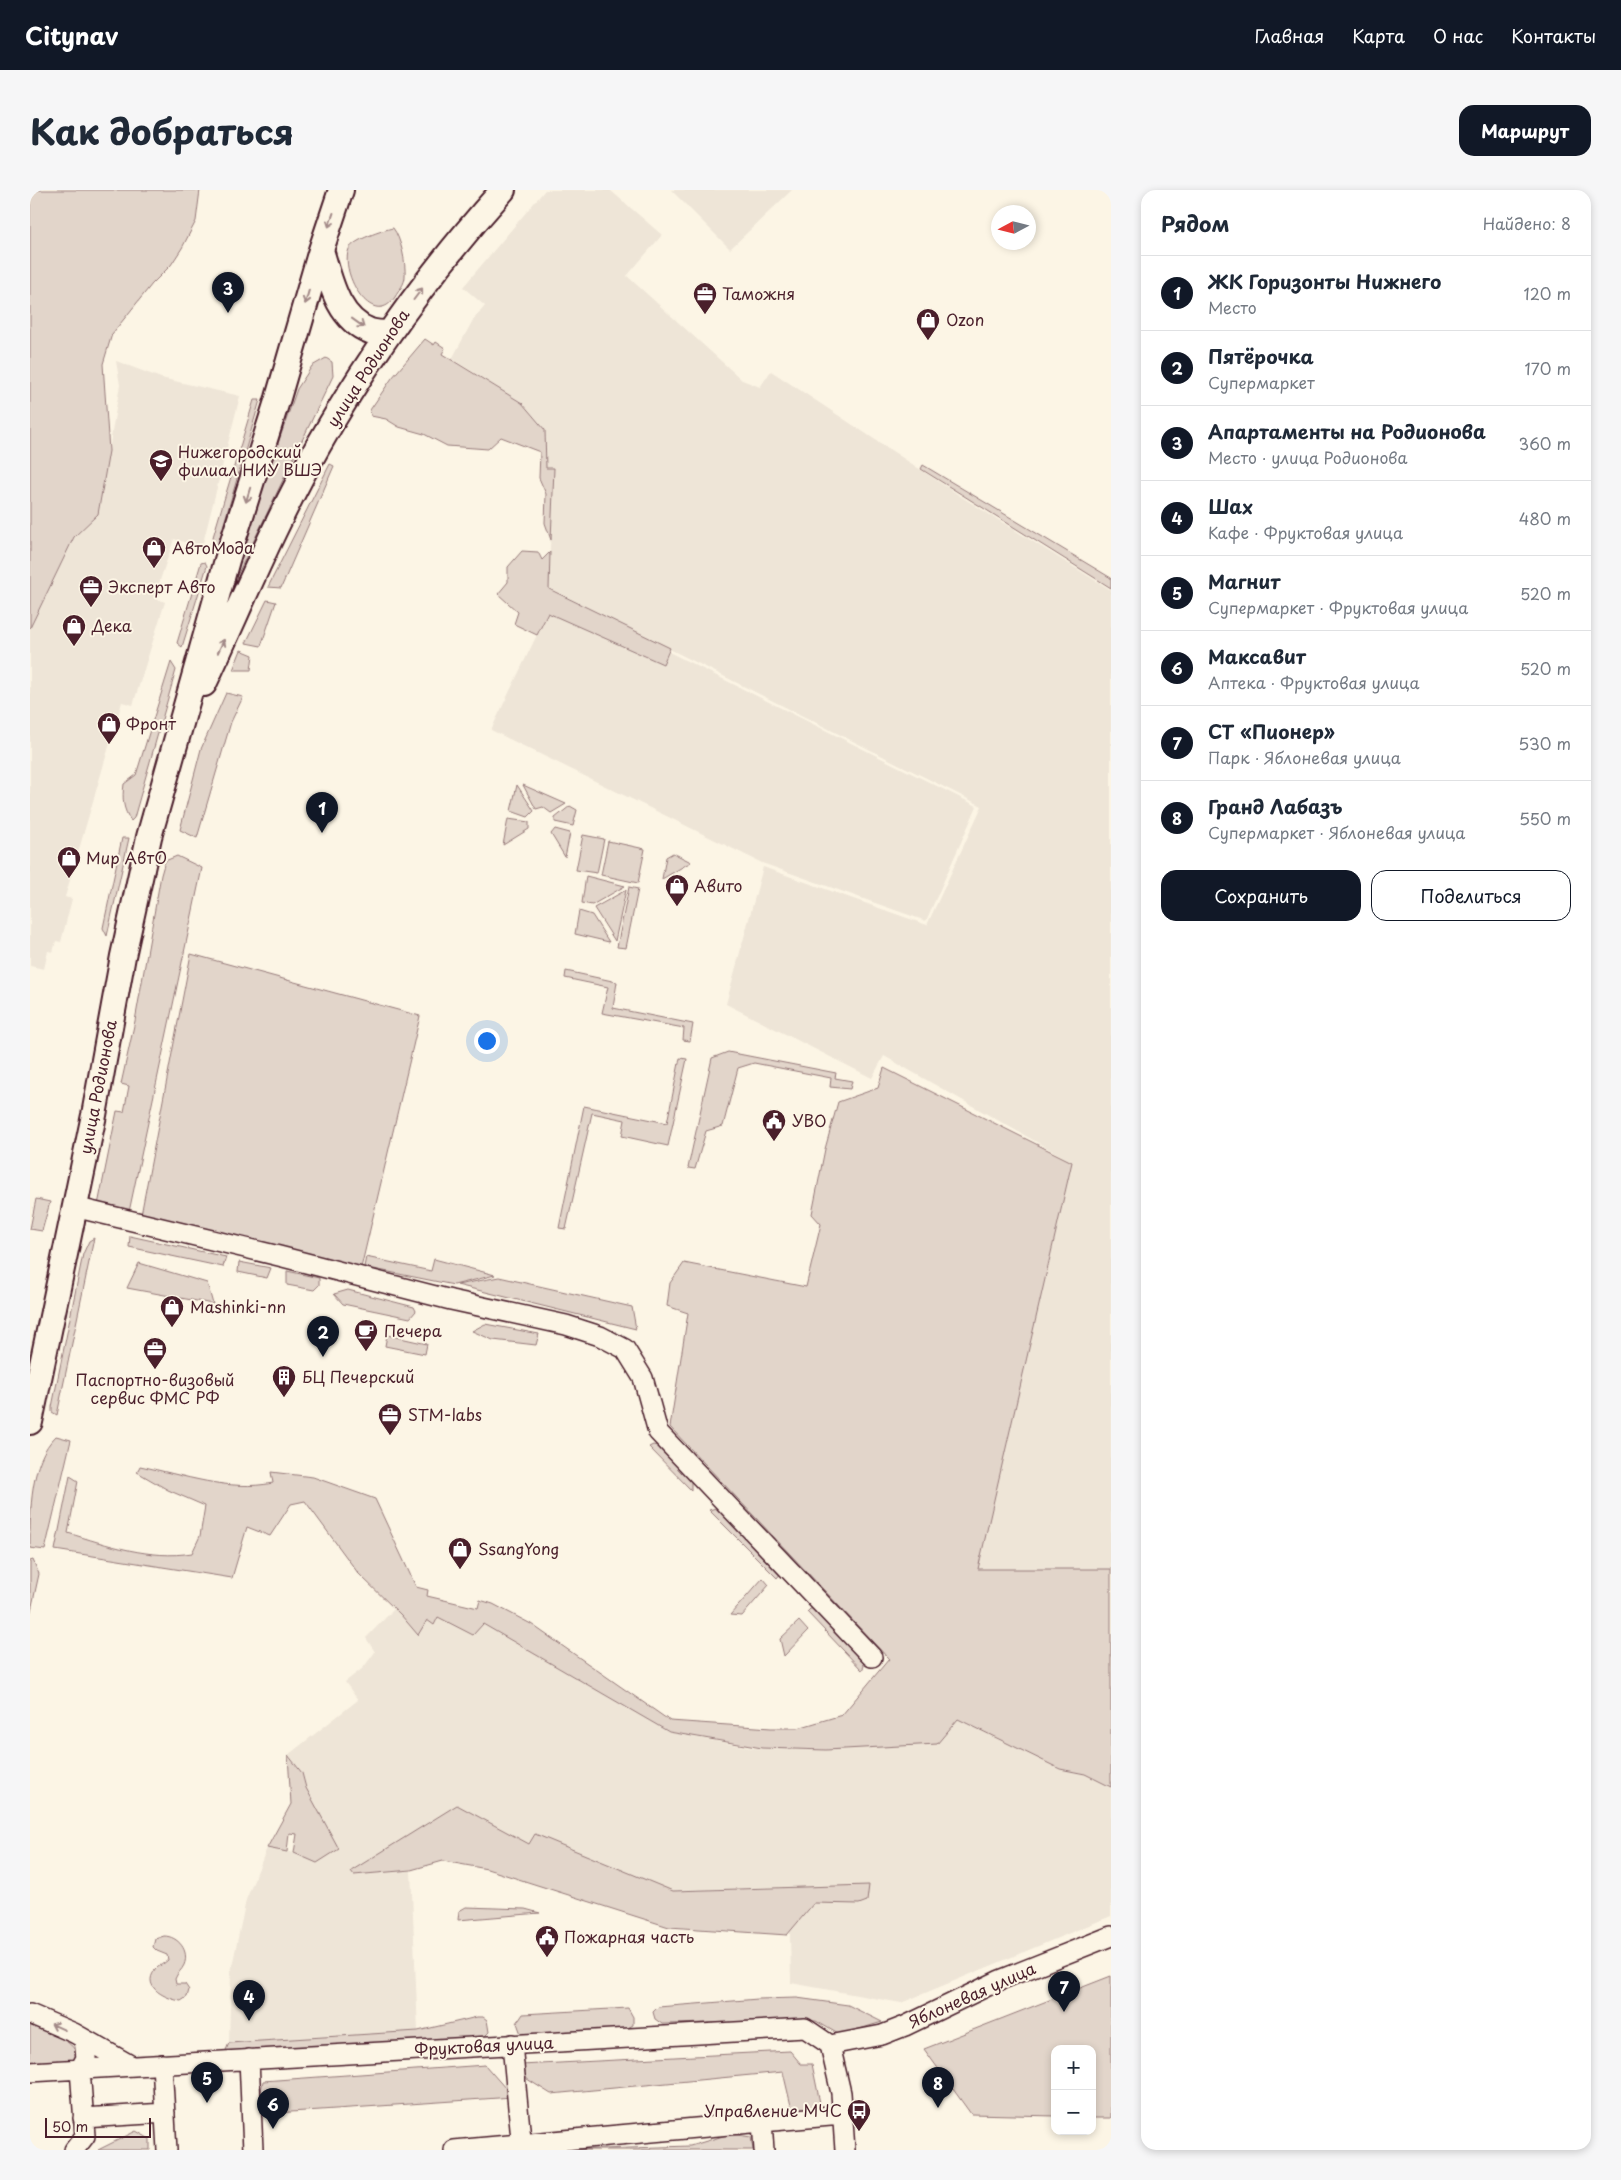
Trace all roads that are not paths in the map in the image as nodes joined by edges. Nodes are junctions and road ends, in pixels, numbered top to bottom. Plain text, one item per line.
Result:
1 (341, 190) edge
2 (503, 190) edge
3 (321, 250) junction
4 (389, 333) junction
5 (171, 754) junction
6 (74, 1207) junction
7 (30, 1422) edge
8 (872, 1656) dead end
9 (1111, 1936) edge
10 (30, 2014) edge
11 (84, 2039) junction
12 (512, 2044) junction
13 (830, 2045) junction
14 (249, 2059) junction
15 (162, 2064) junction
16 (132, 2066) junction
17 (80, 2069) junction
18 (30, 2072) edge
19 (165, 2112) junction
20 (842, 2115) junction
21 (83, 2118) junction
22 (762, 2122) junction
23 (522, 2147) edge
24 (74, 2150) edge
25 (167, 2150) edge
26 (253, 2150) edge
27 (454, 2150) edge
28 (764, 2150) edge
29 (845, 2150) edge

1 -> 3 main road, улица Родионова
4 -> 2 main road, улица Родионова
3 -> 4 main road
3 -> 5 main road, улица Родионова
5 -> 4 main road, улица Родионова
5 - 6 main road, улица Родионова
6 - 7 main road, улица Родионова
6 - 8 street
9 - 13 street, Яблоневая улица
11 -> 10 street
11 - 16 street
11 - 17 street
12 - 13 street, Фруктовая улица
12 - 14 street, Фруктовая улица
12 - 23 street
13 - 20 street
14 - 15 street, Фруктовая улица
14 - 26 street
15 - 16 street, Фруктовая улица
15 - 19 street
16 - 17 street, Фруктовая улица
17 - 18 street, Фруктовая улица
17 - 21 street
19 - 21 street
19 - 25 street
20 - 22 street
20 - 29 street
21 - 24 street
22 - 23 street
22 - 28 street
23 - 27 street

